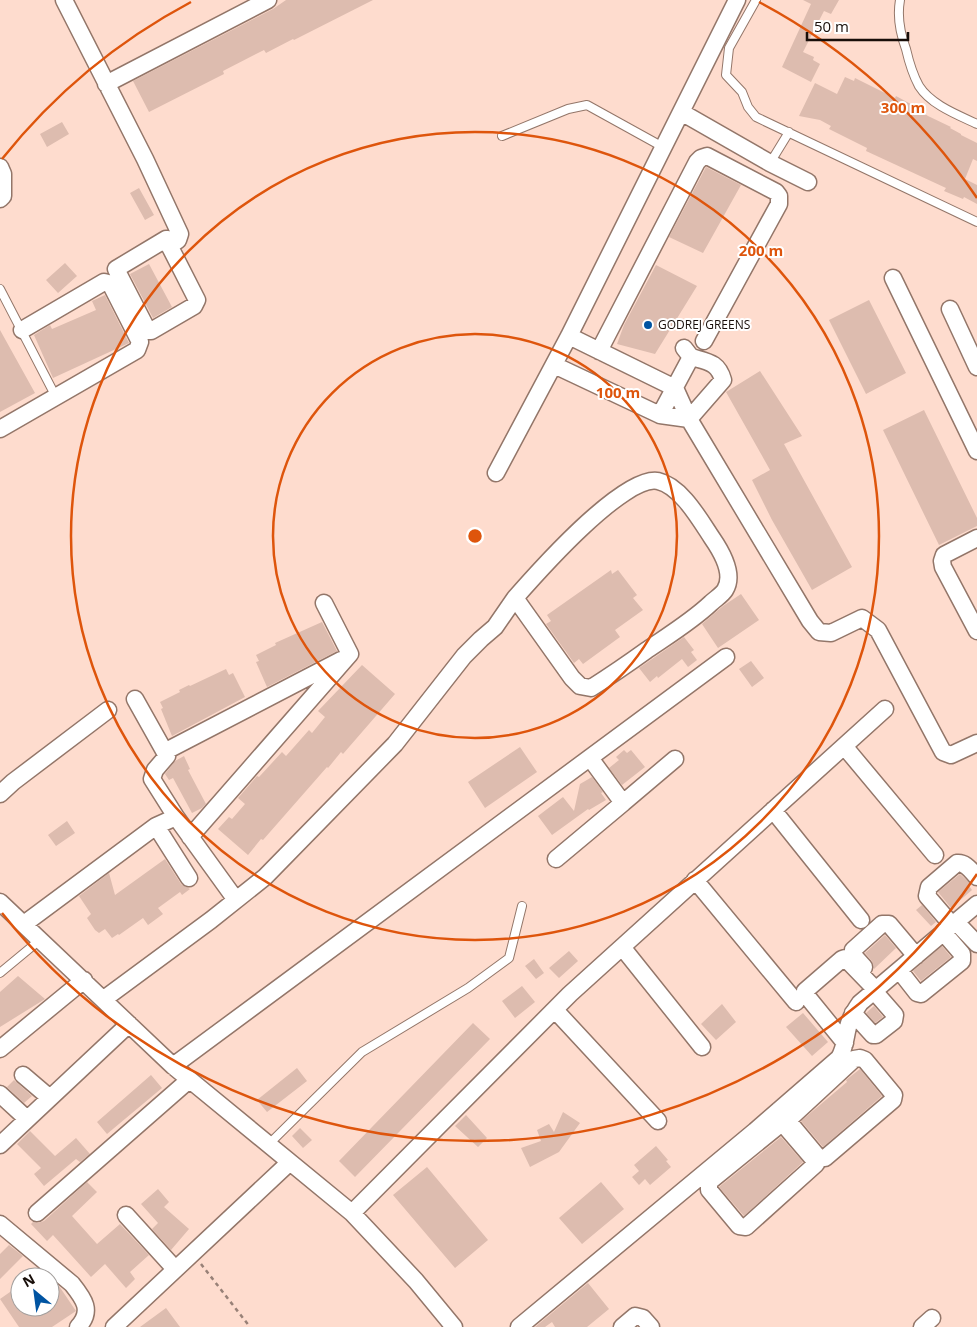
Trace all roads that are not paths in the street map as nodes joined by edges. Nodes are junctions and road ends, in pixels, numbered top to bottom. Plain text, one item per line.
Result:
1 (64, 0) edge
2 (268, 0) edge
3 (737, 0) edge
4 (756, 0) edge
5 (900, 0) edge
6 (106, 84) junction
7 (681, 112) junction
8 (977, 124) edge
9 (789, 132) junction
10 (502, 136) dead end
11 (663, 147) junction
12 (770, 163) junction
13 (0, 167) edge
14 (808, 182) dead end
15 (0, 199) edge
16 (977, 222) edge
17 (172, 244) junction
18 (893, 278) dead end
19 (0, 289) edge
20 (950, 309) dead end
21 (22, 330) junction
22 (569, 336) junction
23 (704, 341) dead end
24 (599, 351) junction
25 (554, 365) junction
26 (977, 367) edge
27 (675, 388) junction
28 (56, 397) junction
29 (660, 415) junction
30 (689, 419) junction
31 (0, 428) edge
32 (977, 451) edge
33 (496, 474) dead end
34 (977, 538) edge
35 (515, 598) junction
36 (324, 604) dead end
37 (977, 631) edge
38 (350, 654) junction
39 (726, 657) dead end
40 (135, 699) dead end
41 (885, 709) dead end
42 (108, 710) dead end
43 (977, 743) edge
44 (844, 746) junction
45 (166, 752) junction
46 (590, 758) junction
47 (676, 760) dead end
48 (0, 794) edge
49 (624, 803) junction
50 (773, 810) junction
51 (176, 817) junction
52 (156, 826) junction
53 (190, 837) junction
54 (935, 855) dead end
55 (556, 859) dead end
56 (977, 877) edge
57 (189, 878) dead end
58 (696, 880) junction
59 (236, 900) junction
60 (0, 902) edge
61 (977, 904) edge
62 (522, 906) dead end
63 (860, 920) dead end
64 (24, 924) junction
65 (950, 926) junction
66 (41, 940) junction
67 (977, 944) edge
68 (622, 947) junction
69 (916, 956) junction
70 (899, 970) junction
71 (0, 973) edge
72 (84, 980) junction
73 (877, 988) junction
74 (104, 999) junction
75 (796, 1002) dead end
76 (555, 1010) junction
77 (853, 1013) junction
78 (129, 1024) junction
79 (845, 1043) junction
80 (702, 1047) dead end
81 (0, 1049) edge
82 (173, 1066) junction
83 (23, 1075) dead end
84 (189, 1080) junction
85 (0, 1094) edge
86 (50, 1098) junction
87 (783, 1115) junction
88 (27, 1120) junction
89 (658, 1120) dead end
90 (2, 1138) edge
91 (268, 1144) junction
92 (736, 1153) junction
93 (290, 1162) junction
94 (37, 1213) dead end
95 (352, 1213) junction
96 (126, 1215) dead end
97 (0, 1224) edge
98 (175, 1269) junction
99 (78, 1327) edge
100 (114, 1327) edge
101 (454, 1327) edge
102 (519, 1327) edge
103 (622, 1327) edge
104 (651, 1327) edge

1 - 6 street
2 - 6 street
3 - 7 street
4 - 9 lane
5 - 8 lane
6 - 17 street
7 - 11 street
7 - 12 street
9 - 12 lane
9 - 16 lane
10 - 11 lane
11 - 22 street
12 - 14 street
13 - 15 street
17 - 17 street
18 - 32 street
19 - 21 lane
20 - 26 street
21 - 28 lane
21 - 28 street
22 - 24 street
22 - 25 street
23 - 24 street
24 - 27 street
25 - 29 street
25 - 33 street
27 - 29 street
27 - 30 street
27 - 30 street
28 - 31 street
29 - 30 street
30 - 43 street
34 - 37 street
35 - 35 street
35 - 59 street
36 - 38 street
38 - 45 street
38 - 53 street
39 - 46 street
40 - 45 street
41 - 44 street
42 - 48 street
44 - 50 street
44 - 54 street
45 - 51 street
46 - 49 street
46 - 82 street
47 - 49 street
49 - 55 street
50 - 58 street
50 - 63 street
51 - 52 street
51 - 53 street
52 - 57 street
52 - 64 street
53 - 59 street
56 - 65 street
58 - 68 street
58 - 75 street
59 - 74 street
60 - 64 street
61 - 65 street
62 - 91 lane
64 - 66 street
65 - 67 street
65 - 69 street
65 - 70 street
66 - 71 lane
66 - 72 street
68 - 76 street
68 - 80 street
69 - 70 street
69 - 73 street
70 - 73 street
72 - 74 street
72 - 81 street
73 - 77 street
73 - 77 street
73 - 79 street
74 - 78 street
76 - 89 street
76 - 95 street
77 - 79 street
78 - 82 street
78 - 86 street
79 - 87 street
82 - 84 street
83 - 86 street
84 - 91 street
84 - 94 street
85 - 88 street
86 - 88 street
87 - 87 street
87 - 92 street
88 - 90 street
91 - 93 street
92 - 92 street
92 - 102 street
93 - 95 street
93 - 98 street
95 - 101 street
96 - 98 street
97 - 99 street
98 - 100 street
103 - 104 street

